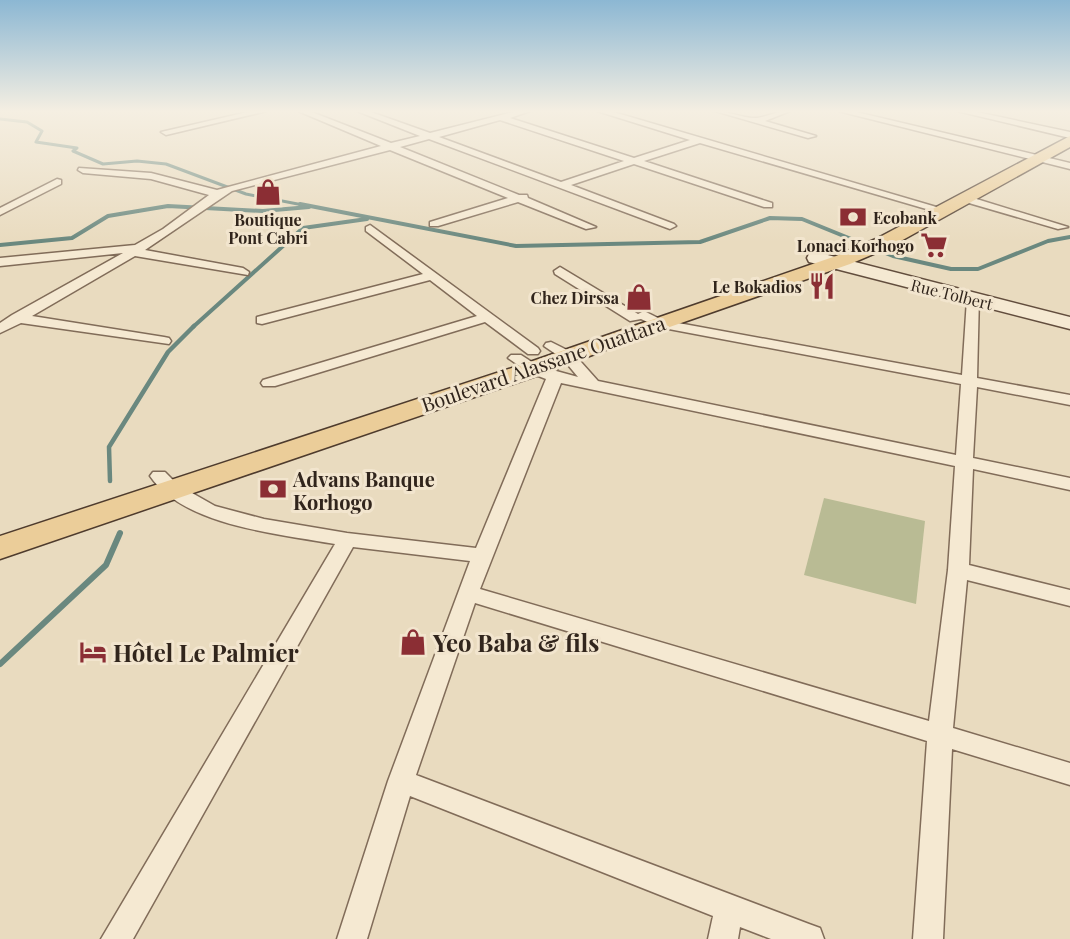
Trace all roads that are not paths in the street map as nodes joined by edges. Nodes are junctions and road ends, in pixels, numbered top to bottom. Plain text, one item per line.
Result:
1 (355, 155) edge
2 (416, 155) edge
3 (479, 155) edge
4 (620, 155) edge
5 (652, 155) edge
6 (750, 155) edge
7 (1022, 155) edge
8 (1035, 155) edge
9 (1031, 157) junction
10 (636, 160) junction
11 (1070, 166) edge
12 (84, 170) dead end
13 (57, 182) dead end
14 (561, 186) junction
15 (0, 194) edge
16 (217, 194) junction
17 (521, 198) junction
18 (966, 199) junction
19 (20, 201) junction
20 (768, 205) dead end
21 (936, 209) junction
22 (0, 212) edge
23 (434, 224) dead end
24 (670, 226) dead end
25 (590, 227) dead end
26 (1062, 227) dead end
27 (370, 229) dead end
28 (135, 249) junction
29 (845, 253) junction
30 (0, 262) edge
31 (560, 271) dead end
32 (243, 272) dead end
33 (432, 276) junction
34 (974, 299) junction
35 (487, 317) junction
36 (17, 318) junction
37 (1070, 318) edge
38 (646, 319) junction
39 (262, 320) dead end
40 (1070, 323) edge
41 (0, 329) edge
42 (164, 341) dead end
43 (543, 360) junction
44 (971, 380) junction
45 (269, 383) dead end
46 (591, 383) junction
47 (1070, 400) edge
48 (964, 462) junction
49 (165, 482) junction
50 (1070, 484) edge
51 (0, 530) edge
52 (346, 540) junction
53 (0, 548) edge
54 (482, 556) junction
55 (958, 570) junction
56 (468, 593) junction
57 (1070, 598) edge
58 (940, 735) junction
59 (1070, 774) edge
60 (401, 781) junction
61 (729, 908) junction
62 (116, 939) edge
63 (352, 939) edge
64 (723, 939) edge
65 (809, 939) edge
66 (928, 939) edge

1 - 16 street
2 - 17 street
3 - 14 street
4 - 10 street
5 - 10 street
6 - 21 street
7 - 9 street
8 - 9 main road, Boulevard Alassane Ouattara
9 - 11 street
9 - 18 main road, Boulevard Alassane Ouattara
9 - 21 main road, Boulevard Alassane Ouattara
10 - 14 street
10 - 20 street
12 - 16 street
13 - 19 street
14 - 17 street
14 - 24 street
15 - 19 street
16 - 28 street
17 - 23 street
17 - 25 street
18 - 21 main road, Boulevard Alassane Ouattara
18 - 26 street
19 - 22 street
21 - 29 main road, Boulevard Alassane Ouattara
27 - 33 street
28 - 30 street
28 - 32 street
28 - 36 street
29 - 34 street, Rue Tolbert
29 - 37 street, Rue Tolbert
29 - 38 main road, Boulevard Alassane Ouattara
31 - 38 street
33 - 35 street
33 - 39 street
34 - 40 street, Rue Tolbert
34 - 44 street
35 - 43 street
35 - 45 street
36 - 41 street
36 - 42 street
38 - 43 main road, Boulevard Alassane Ouattara
38 - 44 street
43 - 46 street
43 - 46 street
43 - 49 main road, Boulevard Alassane Ouattara
43 - 54 street
44 - 47 street
44 - 48 street
46 - 48 street
48 - 50 street
48 - 55 street
49 - 51 main road, Boulevard Alassane Ouattara
49 - 52 street
49 - 53 main road, Boulevard Alassane Ouattara
52 - 54 street
52 - 62 street
54 - 56 street
55 - 57 street
55 - 58 street
56 - 58 street
56 - 60 street
58 - 59 street
58 - 66 street
60 - 61 street
60 - 63 street
61 - 64 street
61 - 65 street

